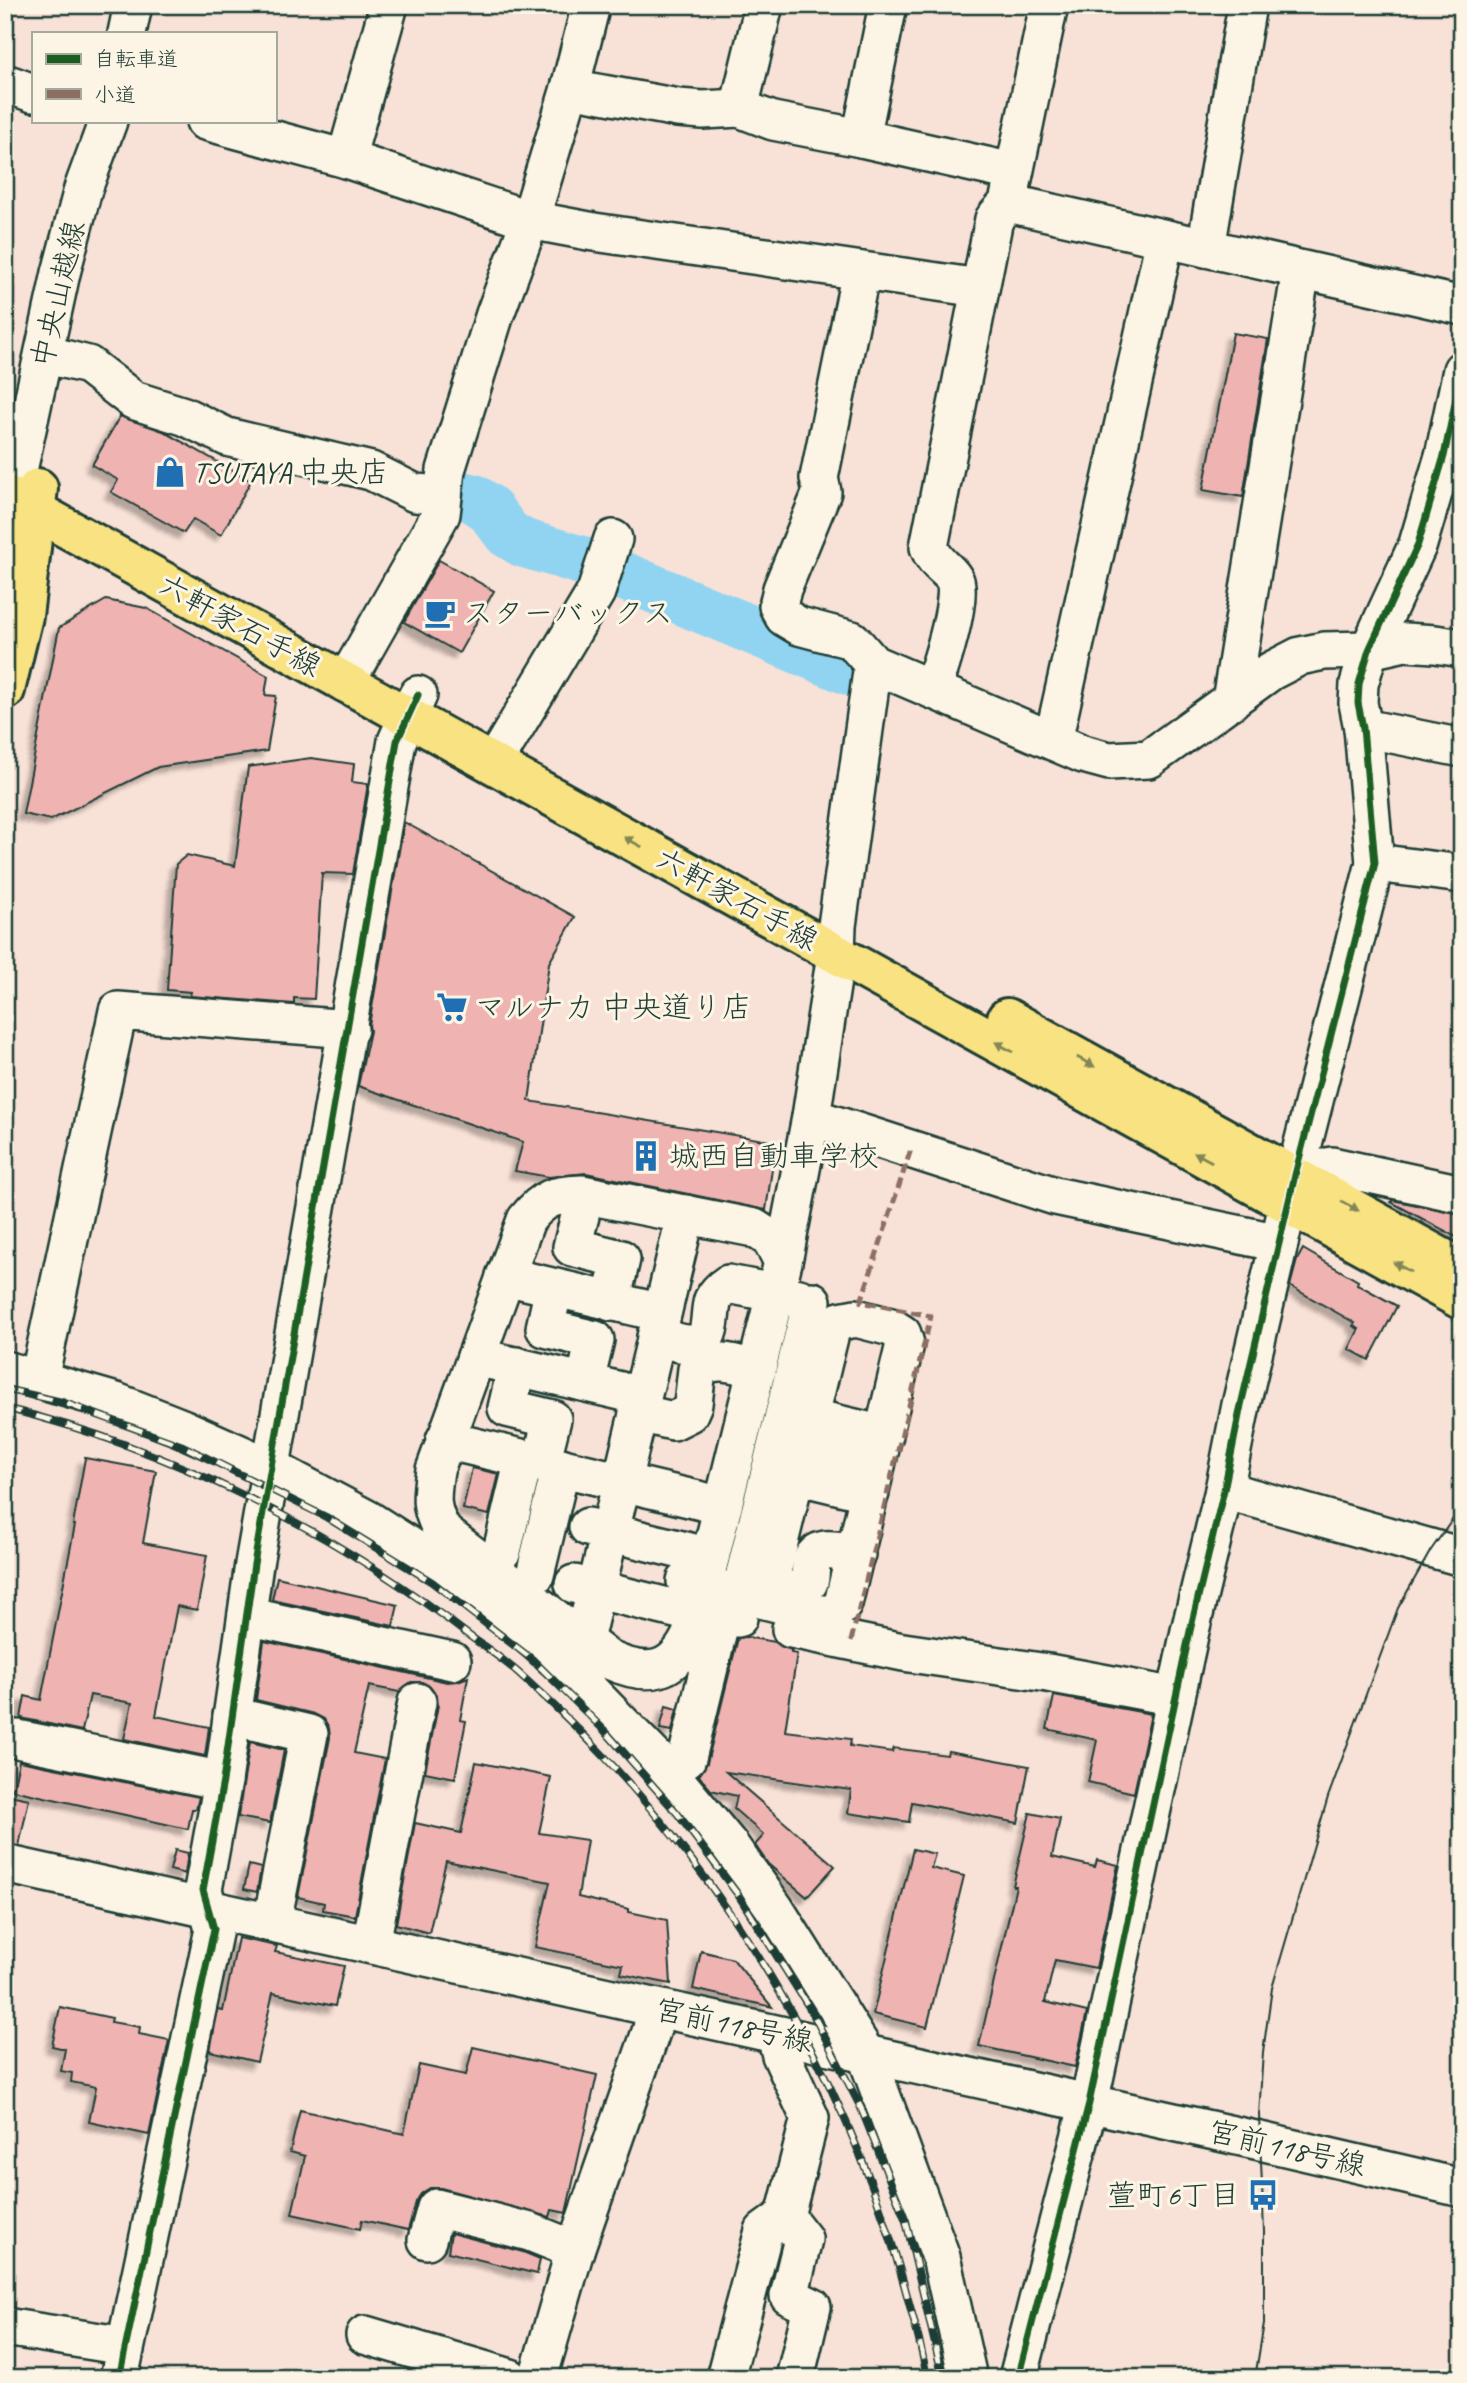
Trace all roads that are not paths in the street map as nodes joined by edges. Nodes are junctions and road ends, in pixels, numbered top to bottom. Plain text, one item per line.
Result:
1 (133, 5) edge
2 (389, 5) edge
3 (592, 5) edge
4 (764, 5) edge
5 (888, 5) edge
6 (1049, 5) edge
7 (1247, 5) edge
8 (127, 32) edge
9 (5, 83) edge
10 (570, 88) junction
11 (32, 93) edge
12 (739, 108) junction
13 (209, 122) edge
14 (106, 127) edge
15 (860, 138) junction
16 (346, 159) junction
17 (1011, 187) junction
18 (530, 220) junction
19 (1165, 239) junction
20 (1206, 248) junction
21 (1301, 270) junction
22 (861, 271) junction
23 (979, 288) junction
24 (1462, 306) edge
25 (53, 357) junction
26 (1462, 370) edge
27 (17, 494) edge
28 (443, 495) junction
29 (613, 539) dead end
30 (1462, 648) edge
31 (1369, 650) junction
32 (873, 664) junction
33 (351, 673) junction
34 (932, 689) junction
35 (5, 691) edge
36 (1231, 701) junction
37 (413, 706) junction
38 (1363, 728) junction
39 (1053, 741) junction
40 (1462, 748) edge
41 (499, 754) junction
42 (1375, 863) junction
43 (1462, 874) edge
44 (837, 940) junction
45 (349, 1029) junction
46 (811, 1117) junction
47 (1291, 1190) junction
48 (1462, 1194) edge
49 (580, 1216) junction
50 (671, 1223) junction
51 (1279, 1243) junction
52 (1462, 1269) edge
53 (772, 1281) junction
54 (528, 1282) junction
55 (1462, 1300) edge
56 (826, 1311) junction
57 (642, 1315) junction
58 (496, 1361) junction
59 (22, 1375) edge
60 (744, 1384) junction
61 (621, 1395) junction
62 (807, 1417) junction
63 (884, 1435) junction
64 (456, 1443) junction
65 (542, 1463) junction
66 (271, 1468) junction
67 (796, 1475) junction
68 (610, 1479) junction
69 (1224, 1490) junction
70 (863, 1491) junction
71 (713, 1504) junction
72 (598, 1530) junction
73 (502, 1551) junction
74 (1462, 1557) edge
75 (646, 1571) junction
76 (535, 1574) junction
77 (694, 1586) junction
78 (758, 1593) junction
79 (581, 1599) junction
80 (247, 1616) junction
81 (452, 1661) dead end
82 (662, 1667) junction
83 (1176, 1698) junction
84 (417, 1702) dead end
85 (612, 1714) junction
86 (232, 1716) junction
87 (17, 1739) dead end
88 (666, 1769) junction
89 (223, 1781) junction
90 (5, 1864) edge
91 (208, 1908) junction
92 (272, 1922) junction
93 (371, 1944) junction
94 (655, 2008) junction
95 (776, 2035) junction
96 (866, 2054) junction
97 (1089, 2103) junction
98 (1462, 2188) edge
99 (785, 2216) junction
100 (428, 2240) dead end
101 (575, 2250) junction
102 (5, 2328) edge
103 (365, 2335) dead end
104 (122, 2362) edge
105 (510, 2378) edge
106 (538, 2378) edge
107 (725, 2378) edge
108 (795, 2378) edge
109 (968, 2378) edge
110 (1018, 2378) edge

1 - 8 street
2 - 16 street
3 - 10 street
4 - 12 street
5 - 15 street
6 - 17 street
7 - 20 street
9 - 11 street
10 - 12 street
10 - 18 street
12 - 15 street
13 - 16 street
14 - 25 street, 中央山越線
15 - 17 street
16 - 18 street
17 - 19 street
17 - 23 street
18 - 22 street
18 - 28 street
19 - 20 street
19 - 39 street
20 - 21 street
21 - 24 street
21 - 36 street
22 - 23 street
22 - 32 street
23 - 34 street
25 - 27 street, 中央山越線
25 - 28 street
26 - 31 street
27 - 33 main road, 六軒家石手線
27 - 35 main road
28 - 33 street
29 - 41 street
30 - 31 street
31 - 36 street
31 - 38 street
32 - 34 street
32 - 44 street
33 - 37 main road, 六軒家石手線
34 - 39 street
36 - 39 street
37 - 41 main road, 六軒家石手線
37 - 45 street
38 - 40 street
38 - 42 street
41 - 44 main road, 六軒家石手線
42 - 43 street
42 - 47 street
44 - 46 street
44 - 47 main road, 六軒家石手線
45 - 59 street
45 - 66 street
46 - 51 street
46 - 53 street
47 - 48 street
47 - 51 street
47 -> 52 main road, 六軒家石手線
55 -> 47 main road, 六軒家石手線
49 - 50 street
49 - 54 street
49 - 57 street
50 - 53 street
50 - 54 street
50 - 57 street
51 - 69 street
53 - 56 street
53 - 57 street
53 - 60 street
54 - 57 street
54 - 58 street
54 - 61 street
56 - 62 street
56 - 63 street
57 - 61 street
58 - 61 street
58 - 64 street
58 - 65 street
59 - 66 street
60 - 61 street
60 - 62 street
60 - 71 street
61 - 68 street
62 - 63 street
62 - 67 street
62 - 70 street
62 - 78 street
63 - 70 street
64 - 65 street
64 - 73 street
64 - 79 street
65 - 68 street
65 - 73 street
65 - 76 street
66 - 80 street
66 - 85 street
67 - 70 street
67 - 78 street
68 - 71 street
68 - 72 street
69 - 74 street
69 - 83 street
70 - 78 street
71 - 77 street
72 - 75 street
72 - 79 street
73 - 76 street
75 - 77 street
75 - 77 street
75 - 79 street
76 - 79 street
77 - 78 street
77 - 79 street
77 - 82 street
79 - 82 street
80 - 81 street
80 - 86 street
82 - 85 street
83 - 88 street
83 - 97 street
84 - 93 street
85 - 88 street
86 - 89 street
86 - 92 street
87 - 89 street
88 - 96 street
89 - 91 street
90 - 91 street, 宮前118号線
91 - 92 street, 宮前118号線
91 - 104 street
92 - 93 street, 宮前118号線
93 - 94 street, 宮前118号線
94 - 95 street, 宮前118号線
94 - 101 street
95 - 96 street, 宮前118号線
95 - 99 street
96 - 97 street, 宮前118号線
96 - 109 street
97 - 98 street, 宮前118号線
97 - 110 street
99 - 107 street
99 - 108 street
100 - 101 street
101 - 106 street
102 - 104 street
103 - 105 street

